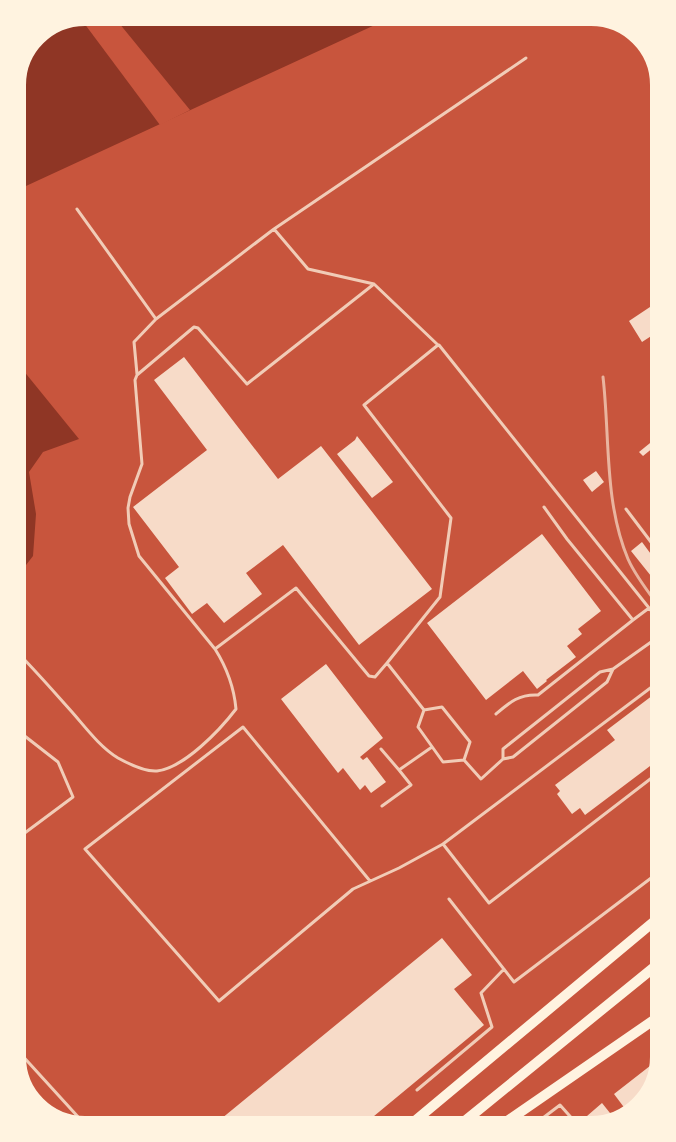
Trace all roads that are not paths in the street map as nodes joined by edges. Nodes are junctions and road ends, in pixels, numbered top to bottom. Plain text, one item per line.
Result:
1 (526, 58) dead end
2 (77, 209) dead end
3 (274, 229) junction
4 (374, 284) junction
5 (156, 319) junction
6 (438, 345) junction
7 (137, 375) junction
8 (544, 507) dead end
9 (626, 509) dead end
10 (654, 546) edge
11 (650, 608) junction
12 (654, 613) edge
13 (633, 620) junction
14 (654, 640) edge
15 (215, 649) junction
16 (22, 658) edge
17 (387, 663) junction
18 (613, 669) junction
19 (654, 685) edge
20 (424, 710) junction
21 (496, 714) dead end
22 (22, 734) edge
23 (432, 747) junction
24 (381, 749) dead end
25 (464, 759) junction
26 (503, 759) junction
27 (399, 770) junction
28 (654, 776) edge
29 (382, 806) dead end
30 (22, 835) edge
31 (443, 844) junction
32 (654, 876) edge
33 (370, 881) junction
34 (449, 899) dead end
35 (654, 921) edge
36 (654, 967) edge
37 (504, 969) junction
38 (654, 1020) edge
39 (22, 1055) edge
40 (417, 1090) dead end
41 (80, 1119) edge
42 (416, 1120) edge
43 (466, 1120) edge
44 (509, 1120) edge
45 (540, 1120) edge
46 (573, 1120) edge

1 - 3 lane
2 - 5 lane
3 - 4 lane
3 - 5 lane
4 - 6 lane
4 - 7 lane
5 - 7 lane
6 - 11 lane
6 - 17 lane
7 - 15 lane
8 - 13 lane
9 - 10 lane
11 - 12 lane
11 - 13 lane
13 - 21 lane
14 - 18 lane
15 - 16 lane
15 - 17 lane
17 - 20 lane
18 - 26 lane
18 - 26 lane
19 - 31 lane
20 - 23 lane
20 - 25 lane
22 - 30 lane
23 - 25 lane
23 - 27 lane
24 - 27 lane
25 - 26 lane
27 - 29 lane
28 - 31 lane
31 - 33 lane
32 - 37 lane
33 - 33 lane
34 - 37 lane
35 - 42 highway
36 - 43 highway
37 - 40 lane
38 - 44 highway
39 - 41 lane
45 - 46 lane

